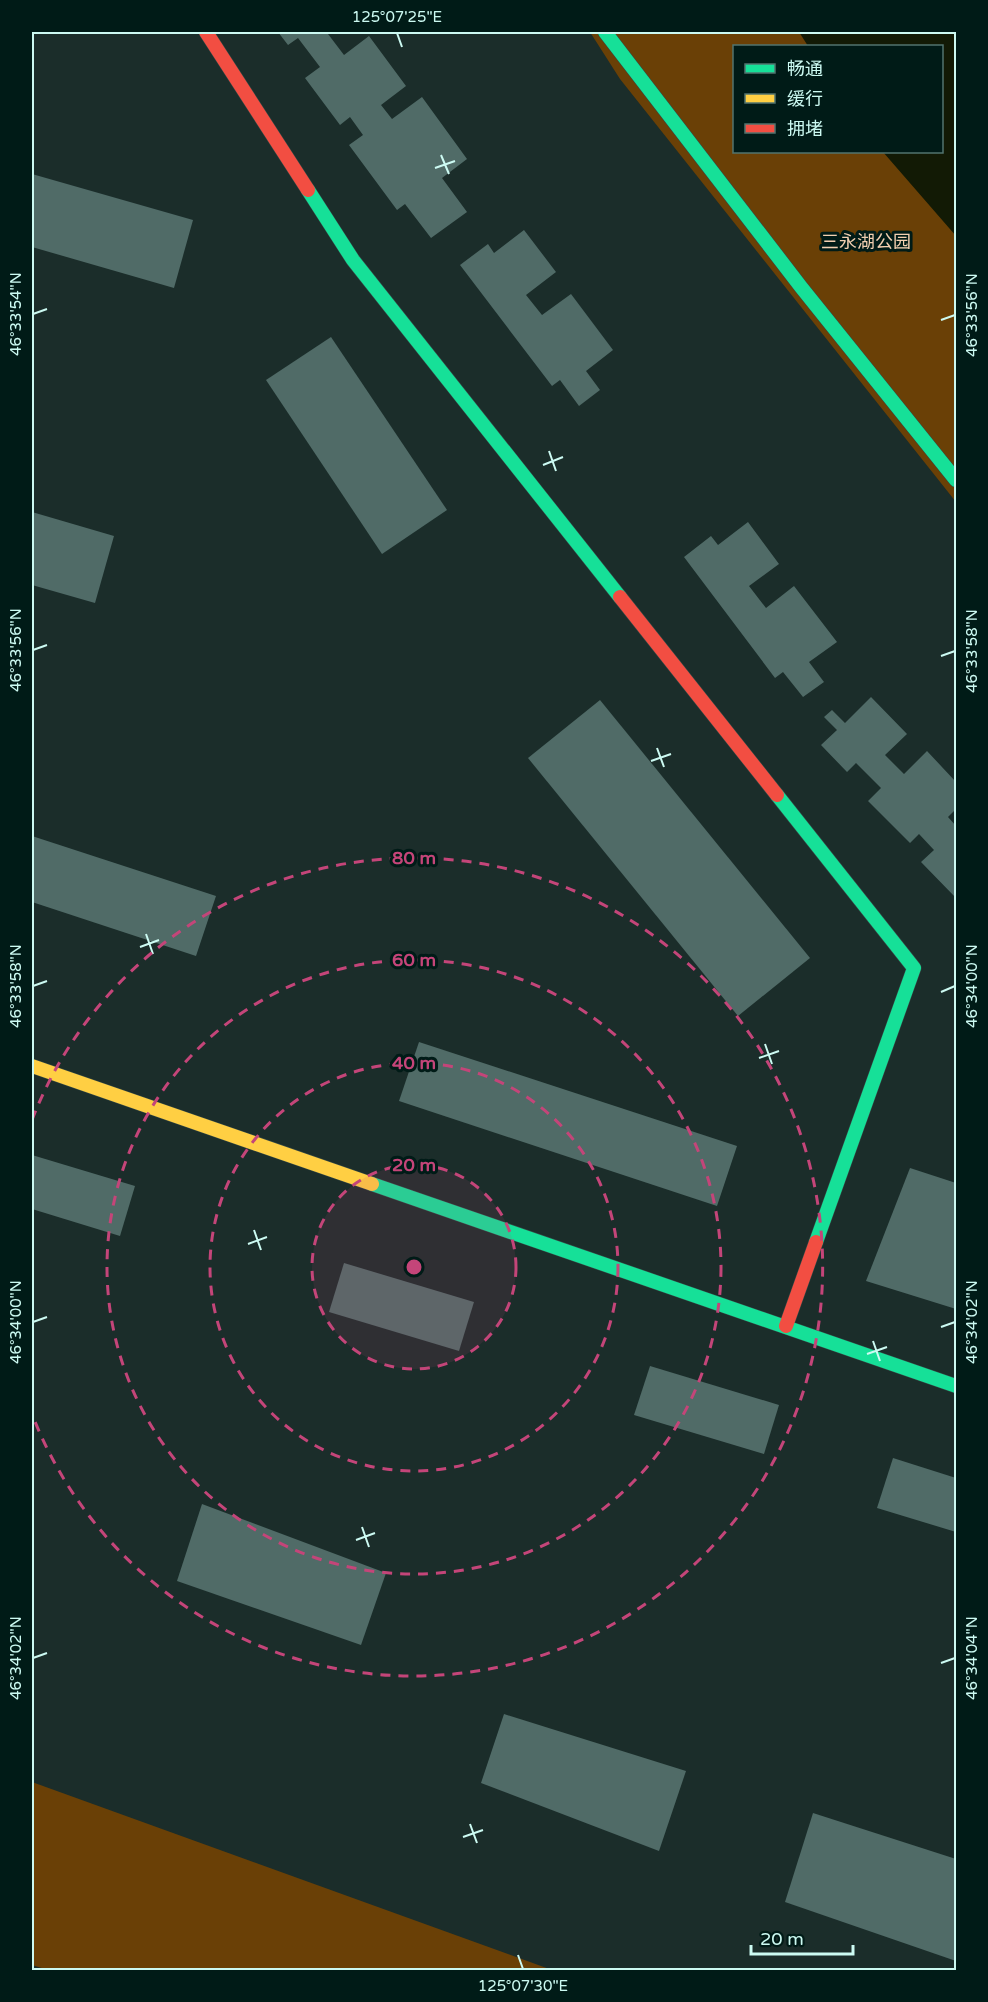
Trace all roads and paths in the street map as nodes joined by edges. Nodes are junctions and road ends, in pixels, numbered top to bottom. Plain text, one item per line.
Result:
1 (206, 32) edge
2 (605, 32) edge
3 (957, 480) edge
4 (32, 1066) edge
5 (786, 1326) junction
6 (957, 1386) edge

1 - 5 street
2 - 3 street
4 - 5 street
5 - 6 street

